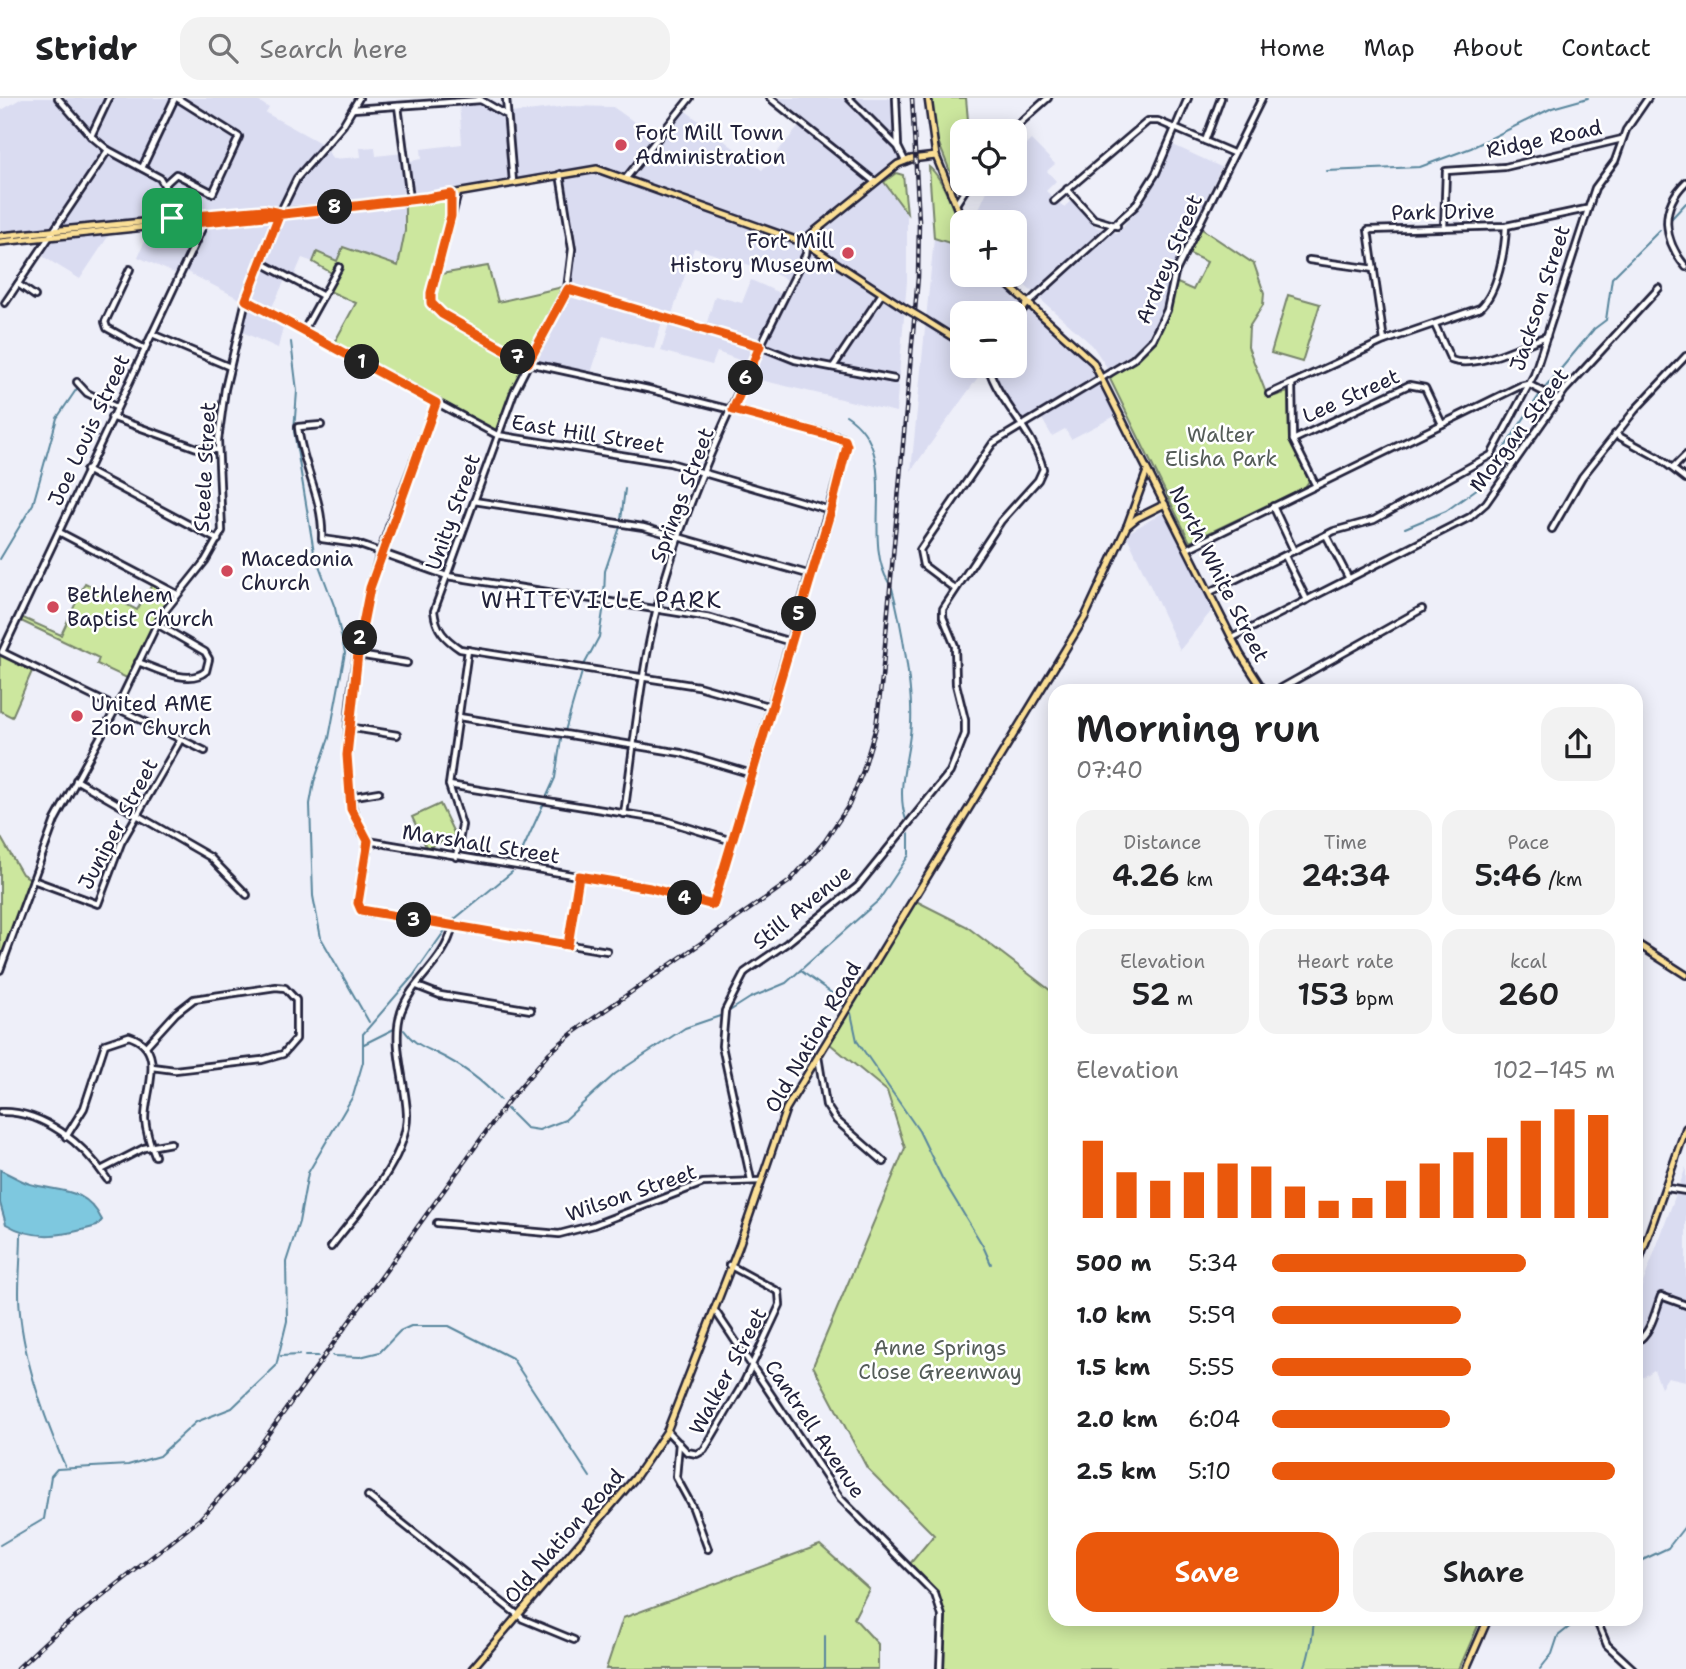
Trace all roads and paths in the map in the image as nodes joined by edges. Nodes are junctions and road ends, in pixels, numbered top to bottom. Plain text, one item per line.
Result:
1 (58, 98) edge
2 (109, 98) edge
3 (176, 98) edge
4 (359, 98) edge
5 (506, 98) edge
6 (690, 98) edge
7 (769, 98) edge
8 (849, 98) edge
9 (896, 98) edge
10 (928, 98) edge
11 (1048, 98) edge
12 (1188, 98) edge
13 (1221, 98) edge
14 (1262, 98) edge
15 (1648, 98) edge
16 (480, 99) edge
17 (398, 106) junction
18 (353, 109) junction
19 (505, 114) junction
20 (1024, 119) edge
21 (1176, 127) junction
22 (91, 136) junction
23 (1622, 139) junction
24 (1206, 141) junction
25 (898, 147) junction
26 (108, 150) junction
27 (1233, 153) junction
28 (936, 156) junction
29 (905, 161) junction
30 (142, 168) junction
31 (560, 174) junction
32 (626, 178) junction
33 (513, 182) junction
34 (874, 182) junction
35 (1686, 182) edge
36 (165, 184) junction
37 (1067, 190) junction
38 (455, 193) junction
39 (962, 196) edge
40 (410, 200) junction
41 (1054, 201) dead end
42 (956, 204) junction
43 (1587, 209) junction
44 (959, 210) edge
45 (280, 213) junction
46 (172, 222) junction
47 (205, 222) junction
48 (1117, 226) junction
49 (1506, 226) junction
50 (1444, 228) junction
51 (55, 234) junction
52 (0, 236) edge
53 (0, 242) edge
54 (807, 244) junction
55 (1309, 260) dead end
56 (260, 262) junction
57 (339, 267) dead end
58 (1686, 267) edge
59 (130, 269) dead end
60 (1374, 269) junction
61 (18, 284) junction
62 (1010, 287) edge
63 (1659, 288) dead end
64 (568, 289) junction
65 (881, 295) junction
66 (35, 296) dead end
67 (323, 296) junction
68 (246, 300) junction
69 (5, 303) dead end
70 (1028, 303) junction
71 (1435, 325) junction
72 (304, 330) junction
73 (152, 334) junction
74 (950, 335) edge
75 (1548, 335) junction
76 (1384, 341) junction
77 (760, 346) junction
78 (145, 349) junction
79 (1686, 356) edge
80 (528, 363) junction
81 (230, 367) junction
82 (833, 367) junction
83 (1103, 376) junction
84 (993, 378) edge
85 (894, 379) dead end
86 (77, 382) dead end
87 (1292, 384) junction
88 (1528, 384) junction
89 (1269, 394) dead end
90 (1559, 400) junction
91 (436, 403) junction
92 (116, 407) junction
93 (733, 410) junction
94 (111, 417) junction
95 (1023, 424) junction
96 (1442, 424) junction
97 (321, 425) dead end
98 (1615, 434) junction
99 (497, 435) junction
100 (1293, 440) junction
101 (217, 450) junction
102 (1686, 455) edge
103 (1147, 467) junction
104 (1673, 468) junction
105 (86, 470) junction
106 (705, 473) junction
107 (1686, 479) edge
108 (1315, 484) junction
109 (474, 501) junction
110 (1165, 504) junction
111 (1273, 506) junction
112 (831, 510) junction
113 (1127, 526) junction
114 (1552, 529) dead end
115 (59, 532) junction
116 (1326, 535) junction
117 (679, 538) junction
118 (218, 540) junction
119 (1189, 548) junction
120 (1294, 551) junction
121 (382, 553) junction
122 (1285, 556) junction
123 (811, 575) junction
124 (447, 576) junction
125 (1349, 579) junction
126 (955, 589) junction
127 (1210, 592) junction
128 (177, 594) junction
129 (1307, 600) junction
130 (1422, 609) dead end
131 (656, 610) junction
132 (157, 624) junction
133 (1232, 638) junction
134 (791, 642) junction
135 (468, 650) junction
136 (358, 655) junction
137 (138, 662) junction
138 (407, 663) dead end
139 (645, 678) junction
140 (1260, 684) edge
141 (1288, 684) edge
142 (117, 706) junction
143 (772, 707) junction
144 (459, 717) junction
145 (348, 727) junction
146 (397, 735) dead end
147 (181, 739) junction
148 (634, 746) junction
149 (205, 751) dead end
150 (752, 774) junction
151 (76, 780) junction
152 (449, 785) junction
153 (379, 792) dead end
154 (349, 797) junction
155 (624, 814) junction
156 (137, 815) junction
157 (368, 841) junction
158 (732, 841) junction
159 (456, 857) junction
160 (579, 876) junction
161 (33, 880) junction
162 (247, 895) dead end
163 (453, 926) junction
164 (568, 945) junction
165 (1643, 947) edge
166 (607, 951) dead end
167 (0, 970) edge
168 (1686, 975) edge
169 (417, 986) junction
170 (531, 1010) dead end
171 (146, 1046) junction
172 (818, 1055) junction
173 (152, 1068) junction
174 (0, 1112) edge
175 (1686, 1128) edge
176 (66, 1137) junction
177 (171, 1143) dead end
178 (151, 1146) junction
179 (155, 1156) dead end
180 (884, 1162) dead end
181 (101, 1170) junction
182 (107, 1179) dead end
183 (751, 1180) junction
184 (760, 1181) junction
185 (1667, 1188) junction
186 (1686, 1191) edge
187 (437, 1223) dead end
188 (331, 1247) dead end
189 (1643, 1251) edge
190 (729, 1265) junction
191 (1686, 1305) edge
192 (714, 1308) junction
193 (1643, 1338) edge
194 (753, 1364) junction
195 (667, 1431) junction
196 (679, 1442) junction
197 (368, 1496) dead end
198 (708, 1549) dead end
199 (517, 1615) junction
200 (1485, 1626) edge
201 (1599, 1626) edge
202 (574, 1640) dead end
203 (474, 1668) edge
204 (940, 1669) edge
205 (1466, 1669) edge
206 (1633, 1669) edge

1 - 22 street
2 - 22 street
3 - 30 street
3 - 36 street
4 - 18 street, Steele Street
5 - 19 street
6 - 32 street
7 - 34 street
8 - 25 street
9 - 25 street
10 - 28 main road
11 - 20 street
12 - 21 street
13 - 24 street
14 - 27 street, Ardrey Street
15 - 23 street, Jackson Street
16 - 17 street
16 - 19 street
17 - 18 street
17 - 40 street
18 - 45 street, Steele Street
19 - 33 street
21 - 24 street
21 - 37 street
21 - 48 street
22 - 26 street
23 - 43 street, Jackson Street
23 - 50 street, Ridge Road
24 - 27 street
25 - 29 street
26 - 30 street
26 - 51 street
27 - 83 street, Ardrey Street
28 - 29 main road
28 - 42 main road
29 - 34 main road
30 - 36 street
31 - 32 main road
31 - 33 main road
31 - 64 street, Unity Street
32 - 54 main road
33 - 38 main road
34 - 54 main road
35 - 58 street
36 - 46 street
37 - 41 street
37 - 48 street
38 - 40 main road
38 - 80 street
39 - 42 street
40 - 45 main road
42 - 44 main road
43 - 49 street, Park Drive
43 - 75 street, Jackson Street
45 - 46 main road
45 - 47 main road
45 - 56 street, Steele Street
46 - 47 main road
46 - 51 main road
47 - 73 street, Joe Louis Street
48 - 70 street
49 - 50 street, Park Drive
49 - 71 street
50 - 60 street, Park Drive
51 - 52 main road
51 - 53 main road
51 - 61 street
54 - 65 main road
54 - 77 street, Springs Street
55 - 60 street
56 - 67 street
56 - 68 street, Steele Street
57 - 67 street
59 - 78 street
60 - 76 street, Park Drive
61 - 66 street
61 - 69 street
62 - 70 main road, North White Street
63 - 90 street, Morgan Street
64 - 77 street
64 - 80 street, Unity Street
65 - 74 main road, bridge
65 - 82 street
67 - 72 street
68 - 72 street, East Hill Street
68 - 81 street, Steele Street
70 - 83 main road, North White Street
71 - 75 street
71 - 76 street
72 - 91 street, East Hill Street
73 - 78 street, Joe Louis Street
73 - 81 street
75 - 88 street, Jackson Street
76 - 87 street
77 - 82 street
77 - 93 street, Springs Street
78 - 92 street, Joe Louis Street
79 - 98 street
80 - 93 street
80 - 99 street, Unity Street
81 - 101 street, Steele Street
82 - 85 street
83 - 95 street, Ardrey Street
83 - 103 main road, North White Street
84 - 95 street
86 - 92 street
87 - 89 street
87 - 100 street
88 - 90 street
88 - 96 street
88 - 116 street, Jackson Street
90 - 125 street, Morgan Street
91 - 99 street, East Hill Street
91 - 121 street
92 - 94 street, Joe Louis Street
93 - 106 street, Springs Street
93 - 112 street
94 - 101 street
94 - 105 street, Joe Louis Street
95 - 126 street, Still Avenue
95 - 126 street, Ardrey Street
96 - 100 street, Lee Street
96 - 108 street
97 - 121 street
98 - 104 street
98 - 114 street
99 - 106 street, East Hill Street
99 - 109 street, Unity Street
100 - 108 street
101 - 118 street, Steele Street
102 - 104 street
103 - 110 main road, North White Street
103 - 113 main road, Old Nation Road
104 - 107 street
105 - 115 street, Joe Louis Street
105 - 118 street
106 - 112 street, East Hill Street
106 - 117 street, Springs Street
108 - 111 street
109 - 117 street
109 - 124 street, Unity Street
110 - 113 main road
110 - 119 main road, North White Street
111 - 119 street
111 - 120 street
112 - 123 street
113 - 172 main road, Old Nation Road
115 - 128 street
115 - 142 street, Joe Louis Street
116 - 120 street, Jackson Street
116 - 125 street
117 - 123 street
117 - 131 street, Springs Street
118 - 128 street, Steele Street
119 - 127 main road, North White Street
120 - 122 street, Jackson Street
121 - 124 street
121 - 136 street
122 - 127 street, Jackson Street
122 - 129 street
123 - 134 street
124 - 131 street
124 - 135 street, Unity Street
125 - 129 street, Morgan Street
126 - 183 street, Still Avenue
127 - 133 main road, North White Street
128 - 132 street, Steele Street
129 - 133 street, Morgan Street
130 - 141 street
131 - 134 street
131 - 139 street, Springs Street
132 - 137 street, Steele Street
132 - 137 street
133 - 140 main road, North White Street
134 - 143 street
135 - 139 street
135 - 144 street
136 - 138 street
136 - 145 street
137 - 142 street, Steele Street
139 - 143 street
139 - 148 street, Springs Street
142 - 147 street
142 - 151 street, Steele Street
143 - 150 street
144 - 148 street
144 - 152 street
145 - 146 street
145 - 154 street
147 - 149 street
147 - 156 street, Juniper Street
148 - 150 street
148 - 155 street, Springs Street
150 - 158 street
151 - 156 street
151 - 161 street, Steele Street
152 - 155 street
152 - 159 street
153 - 154 street
154 - 157 street
155 - 158 street
156 - 161 street, Juniper Street
156 - 162 street
157 - 159 street, Marshall Street
157 - 163 street
158 - 160 street, Marshall Street
159 - 160 street, Marshall Street
160 - 164 street
161 - 167 street, Steele Street
163 - 164 street
163 - 169 street
164 - 166 street
165 - 168 main road
169 - 170 street
169 - 188 street
171 - 173 street
171 - 173 street
171 - 176 street
172 - 180 street
172 - 184 main road, Old Nation Road
173 - 178 street
174 - 176 street
175 - 185 main road
176 - 181 street
177 - 178 street
178 - 179 street
178 - 181 street
181 - 182 street
183 - 184 street
183 - 187 street, Wilson Street
184 - 190 main road, Old Nation Road
185 - 186 street
185 - 189 main road
190 - 192 main road, Old Nation Road
190 - 194 street, Walker Street
191 - 193 street
192 - 194 street, Cantrell Avenue
192 - 195 main road, Old Nation Road
194 - 196 street, Walker Street
194 - 204 street, Cantrell Avenue
195 - 196 street, Walker Street
195 - 199 main road, Old Nation Road
196 - 198 street, Walker Street
197 - 199 street
199 - 202 street
199 - 203 main road, Old Nation Road
200 - 205 main road
201 - 206 street

